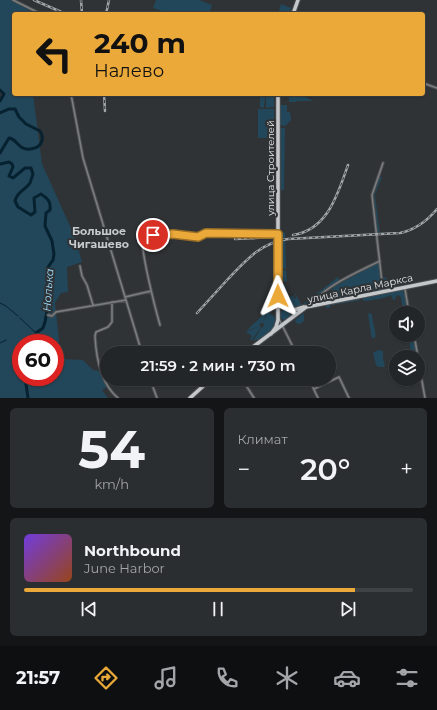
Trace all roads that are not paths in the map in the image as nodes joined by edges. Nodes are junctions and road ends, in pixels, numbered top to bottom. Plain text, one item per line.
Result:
1 (13, 0) edge
2 (298, 0) edge
3 (37, 12) edge
4 (294, 12) edge
5 (425, 83) edge
6 (437, 88) edge
7 (71, 96) edge
8 (278, 96) edge
9 (383, 163) dead end
10 (278, 234) junction
11 (380, 261) junction
12 (80, 266) dead end
13 (437, 281) edge
14 (405, 287) junction
15 (151, 291) junction
16 (383, 291) junction
17 (278, 296) junction
18 (125, 297) junction
19 (126, 300) junction
20 (112, 302) junction
21 (313, 304) junction
22 (93, 306) junction
23 (409, 306) edge
24 (306, 307) junction
25 (289, 309) junction
26 (48, 315) dead end
27 (278, 316) junction
28 (290, 320) junction
29 (160, 324) dead end
30 (283, 326) junction
31 (271, 334) junction
32 (140, 346) edge
33 (255, 346) edge
34 (293, 346) edge
35 (153, 386) edge
36 (203, 386) edge
37 (246, 386) edge
38 (312, 386) edge
39 (423, 386) edge
40 (314, 390) junction
41 (118, 398) edge
42 (157, 398) edge
43 (190, 398) edge
44 (254, 398) edge
45 (318, 398) edge
46 (350, 398) edge
47 (425, 398) edge

1 - 3 street
2 - 4 main road
5 - 6 street
7 - 18 street
8 - 10 main road, улица Строителей
9 - 11 street
10 - 15 street
10 - 17 main road, улица Строителей
11 - 16 street
11 - 21 street
12 - 22 street
13 - 14 main road, улица Карла Маркса
14 - 16 main road, улица Карла Маркса
14 - 23 street
15 - 18 street
15 - 29 street
16 - 21 main road, улица Карла Маркса
17 - 25 main road
17 - 27 main road, улица Строителей
18 - 19 street
19 - 20 street
19 - 32 street
20 - 22 street
20 - 41 street
21 - 24 main road, улица Карла Маркса
22 - 26 street
24 - 25 main road
24 - 28 main road, улица Карла Маркса
25 - 27 main road
25 - 28 main road
27 - 28 main road
27 - 30 street, улица Строителей
27 - 31 main road
28 - 30 main road, улица Карла Маркса
30 - 31 main road, улица Карла Маркса
30 - 34 street, улица Строителей
31 - 33 main road, улица Карла Маркса
35 - 42 street
36 - 43 main road
37 - 44 street
38 - 40 street
39 - 47 street
40 - 45 street
40 - 46 street

